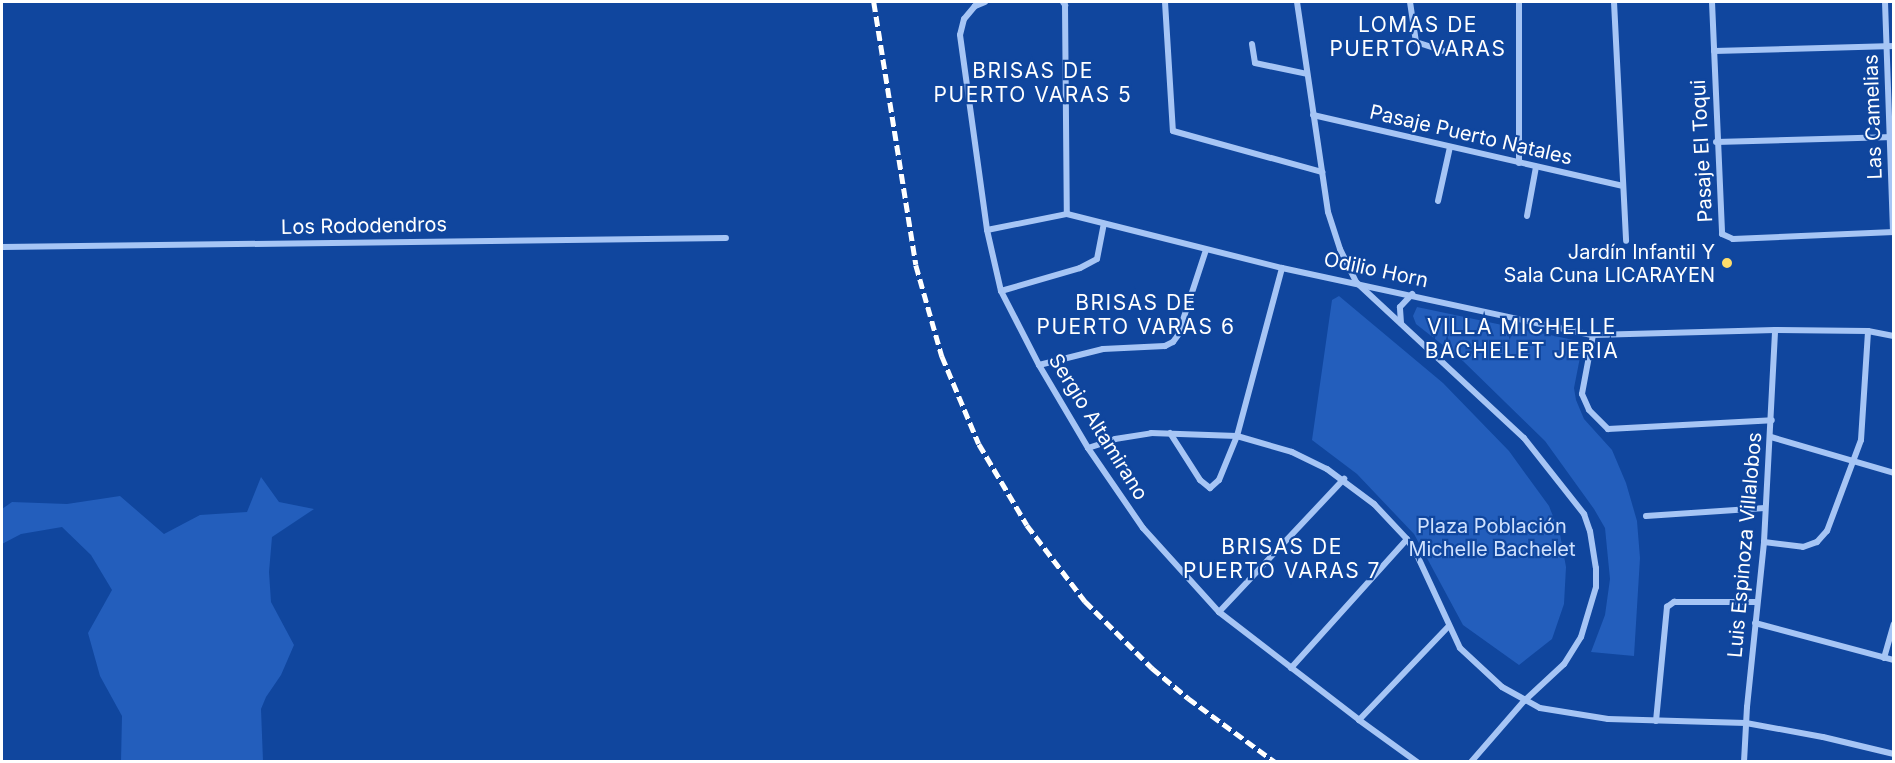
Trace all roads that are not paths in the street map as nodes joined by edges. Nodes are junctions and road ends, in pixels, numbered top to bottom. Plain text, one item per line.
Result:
1 (985, 2) edge
2 (1063, 2) edge
3 (1165, 2) edge
4 (1297, 2) edge
5 (1410, 2) edge
6 (1519, 2) edge
7 (1614, 2) edge
8 (1712, 2) edge
9 (1885, 2) edge
10 (1252, 44) dead end
11 (1890, 46) edge
12 (1443, 51) dead end
13 (1714, 51) junction
14 (1307, 74) junction
15 (1313, 115) junction
16 (1892, 137) edge
17 (1716, 142) junction
18 (1450, 147) junction
19 (1519, 163) junction
20 (1536, 166) junction
21 (1322, 172) junction
22 (1622, 186) junction
23 (1438, 201) dead end
24 (1067, 214) junction
25 (1527, 216) dead end
26 (1104, 224) junction
27 (987, 230) junction
28 (1893, 232) edge
29 (726, 238) dead end
30 (1626, 241) dead end
31 (2, 247) edge
32 (1206, 250) junction
33 (1282, 268) junction
34 (1356, 282) junction
35 (1001, 291) junction
36 (1412, 294) junction
37 (1402, 323) junction
38 (1775, 330) junction
39 (1868, 331) junction
40 (1593, 335) junction
41 (1893, 336) edge
42 (1040, 365) junction
43 (1772, 420) junction
44 (1170, 433) junction
45 (1237, 436) junction
46 (1771, 437) junction
47 (1088, 448) junction
48 (1851, 462) junction
49 (1893, 473) edge
50 (1344, 479) junction
51 (1765, 508) junction
52 (1646, 516) dead end
53 (1407, 539) junction
54 (1764, 542) junction
55 (1757, 602) junction
56 (1219, 612) junction
57 (1755, 623) junction
58 (1893, 624) edge
59 (1449, 627) junction
60 (1884, 658) junction
61 (1893, 660) edge
62 (1291, 668) junction
63 (1524, 701) junction
64 (1359, 720) junction
65 (1656, 721) junction
66 (1746, 723) junction
67 (1893, 754) edge
68 (1417, 762) edge
69 (1471, 762) edge
70 (1744, 762) edge

1 - 27 street, Sergio Altamirano
2 - 24 street
3 - 21 street
4 - 14 street
5 - 12 street
6 - 19 street
7 - 22 street
8 - 13 street, Pasaje El Toqui
9 - 11 street, Las Camelias
10 - 14 street
11 - 13 street
11 - 16 street, Las Camelias
13 - 17 street, Pasaje El Toqui
14 - 15 street
15 - 18 street, Pasaje Puerto Natales
15 - 21 street
16 - 17 street
16 - 28 street, Las Camelias
17 - 28 street, Pasaje El Toqui
18 - 19 street, Pasaje Puerto Natales
18 - 23 street
19 - 20 street, Pasaje Puerto Natales
20 - 22 street, Pasaje Puerto Natales
20 - 25 street
21 - 34 street
22 - 30 street
24 - 26 street, Odilio Horn
24 - 27 street
26 - 32 street, Odilio Horn
26 - 35 street
27 - 35 street, Sergio Altamirano
29 - 31 street, Los Rododendros
32 - 33 street, Odilio Horn
32 - 42 street
33 - 34 street, Odilio Horn
33 - 45 street
34 - 36 street, Odilio Horn
34 - 37 street
35 - 42 street, Sergio Altamirano
36 - 37 street
36 - 40 street, Odilio Horn
37 - 63 street
38 - 39 street, Odilio Horn
38 - 40 street, Odilio Horn
38 - 43 street, Luis Espinoza Villalobos
39 - 41 street, Odilio Horn
39 - 48 street
40 - 43 street
42 - 47 street, Sergio Altamirano
43 - 46 street, Luis Espinoza Villalobos
44 - 45 street
44 - 45 street
44 - 47 street
45 - 50 street
46 - 48 street
46 - 51 street, Luis Espinoza Villalobos
47 - 56 street, Sergio Altamirano
48 - 49 street
48 - 54 street
50 - 53 street
50 - 56 street
51 - 52 street
51 - 54 street, Luis Espinoza Villalobos
53 - 59 street
53 - 62 street
54 - 55 street, Luis Espinoza Villalobos
55 - 57 street, Luis Espinoza Villalobos
55 - 65 street
56 - 62 street, Sergio Altamirano
57 - 60 street
57 - 66 street, Luis Espinoza Villalobos
58 - 60 street
59 - 63 street
59 - 64 street
60 - 61 street
62 - 64 street, Sergio Altamirano
63 - 65 street
63 - 69 street
64 - 68 street, Sergio Altamirano
65 - 66 street
66 - 67 street
66 - 70 street, Luis Espinoza Villalobos

